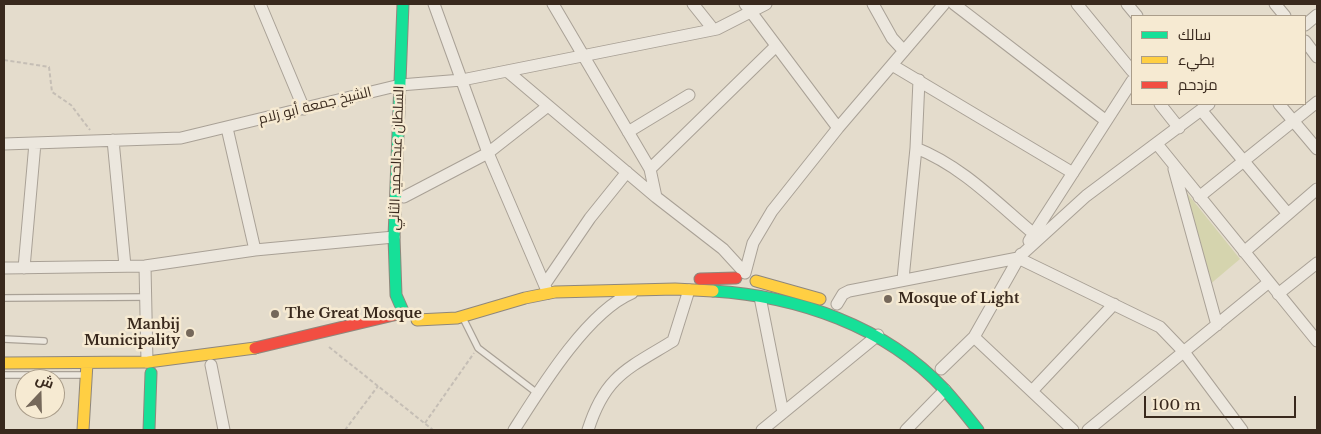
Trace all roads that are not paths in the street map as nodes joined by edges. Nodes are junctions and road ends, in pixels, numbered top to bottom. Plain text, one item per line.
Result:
1 (260, 4) edge
2 (403, 4) edge
3 (434, 4) edge
4 (553, 4) edge
5 (693, 4) edge
6 (766, 4) edge
7 (873, 4) edge
8 (944, 4) edge
9 (954, 4) edge
10 (1078, 4) edge
11 (1127, 4) edge
12 (1275, 4) edge
13 (747, 8) edge
14 (1136, 15) edge
15 (1284, 15) edge
16 (1317, 15) edge
17 (1306, 24) edge
18 (714, 29) junction
19 (1306, 42) edge
20 (776, 46) junction
21 (904, 51) junction
22 (583, 56) junction
23 (1317, 57) edge
24 (892, 65) junction
25 (413, 69) dead end
26 (1131, 70) edge
27 (506, 71) junction
28 (462, 80) junction
29 (919, 80) junction
30 (1131, 82) edge
31 (400, 85) junction
32 (412, 89) junction
33 (690, 95) dead end
34 (1317, 102) edge
35 (1161, 105) edge
36 (1280, 105) edge
37 (548, 106) junction
38 (1206, 106) edge
39 (304, 109) junction
40 (1105, 120) junction
41 (1294, 121) junction
42 (227, 128) junction
43 (838, 128) junction
44 (1179, 128) junction
45 (628, 132) junction
46 (113, 140) junction
47 (35, 143) junction
48 (4, 144) edge
49 (1157, 144) junction
50 (916, 148) junction
51 (1317, 149) edge
52 (409, 151) dead end
53 (488, 153) junction
54 (1244, 161) junction
55 (1173, 165) junction
56 (650, 169) junction
57 (627, 172) junction
58 (1073, 172) junction
59 (1315, 195) edge
60 (404, 197) junction
61 (656, 197) junction
62 (1199, 197) junction
63 (1288, 214) junction
64 (1034, 234) junction
65 (394, 237) junction
66 (255, 250) junction
67 (1244, 252) junction
68 (1018, 258) junction
69 (1317, 263) edge
70 (125, 266) junction
71 (145, 266) junction
72 (4, 268) edge
73 (24, 268) junction
74 (741, 276) junction
75 (903, 279) junction
76 (756, 282) junction
77 (1268, 282) junction
78 (547, 288) junction
79 (642, 289) junction
80 (689, 290) junction
81 (1278, 294) junction
82 (744, 295) junction
83 (146, 297) junction
84 (760, 297) junction
85 (4, 298) edge
86 (837, 304) junction
87 (1114, 304) junction
88 (851, 310) dead end
89 (409, 314) junction
90 (863, 317) dead end
91 (463, 318) junction
92 (1217, 325) junction
93 (878, 336) junction
94 (974, 336) junction
95 (353, 337) dead end
96 (4, 339) edge
97 (44, 341) dead end
98 (1317, 341) edge
99 (326, 344) road end
100 (1184, 352) junction
101 (147, 362) junction
102 (4, 363) edge
103 (87, 363) junction
104 (211, 365) junction
105 (944, 372) joint
106 (152, 373) junction
107 (131, 374) dead end
108 (4, 375) edge
109 (91, 375) junction
110 (945, 390) junction
111 (1032, 391) junction
112 (537, 393) junction
113 (783, 413) junction
114 (83, 430) edge
115 (149, 430) edge
116 (224, 430) edge
117 (514, 430) edge
118 (588, 430) edge
119 (762, 430) edge
120 (906, 430) edge
121 (978, 430) edge
122 (1073, 430) edge
123 (1088, 430) edge
124 (1242, 430) edge

1 - 39 street
2 - 31 main road, السلطان عبدالحميد الثاني
3 - 28 street
4 - 22 street
5 - 18 street
6 - 13 street, الشيخ جمعة أبو زلام
7 - 21 street
8 - 21 street
9 - 40 street
10 - 26 street
11 - 14 street
12 - 15 street
13 - 18 street, الشيخ جمعة أبو زلام
13 - 20 street
16 - 17 street
18 - 22 street, الشيخ جمعة أبو زلام
19 - 23 street
20 - 43 street
20 - 56 street
21 - 24 street
22 - 27 street, الشيخ جمعة أبو زلام
22 - 45 street
24 - 29 street
24 - 43 street
25 - 32 main road
27 - 28 street, الشيخ جمعة أبو زلام
27 - 37 street
28 - 32 street, الشيخ جمعة أبو زلام
28 - 53 street
29 - 50 street
29 - 58 street
30 - 40 street
31 - 32 street, الشيخ جمعة أبو زلام
31 - 39 street, الشيخ جمعة أبو زلام
31 - 65 main road, السلطان عبدالحميد الثاني
33 - 45 street
34 - 41 street
35 - 44 street
36 - 41 street
37 - 53 street
37 - 57 street
38 - 44 street
38 - 54 street
39 - 42 street, الشيخ جمعة أبو زلام
40 - 58 street
41 - 51 street
41 - 54 street
42 - 46 street, الشيخ جمعة أبو زلام
42 - 66 street
43 - 74 street
44 - 49 street
45 - 56 street
46 - 47 street, الشيخ جمعة أبو زلام
46 - 70 street
47 - 48 street, الشيخ جمعة أبو زلام
47 - 73 street
49 - 55 street
49 - 68 street
50 - 64 street
50 - 75 street
52 - 60 main road
53 - 60 street
53 - 78 street
54 - 62 street
54 - 63 street
55 - 62 street
55 - 92 street
56 - 61 street
57 - 61 street
57 - 78 street
58 - 64 street
59 - 63 street
60 - 89 main road
61 - 74 street
62 - 67 street
63 - 67 street
64 - 68 street
65 - 66 street
65 - 89 main road, السلطان عبدالحميد الثاني
66 - 71 street
67 - 77 street
68 - 75 street
68 - 87 street
68 - 94 street
69 - 81 street
70 - 71 street
70 - 73 street
71 - 83 street
72 - 73 street
74 - 76 main road
74 - 78 main road
74 - 82 main road
75 - 86 street
76 - 82 main road
76 - 86 main road
77 - 81 street
77 - 92 street
78 - 79 main road
78 - 89 main road
78 - 91 main road
79 - 80 main road
79 - 112 street
80 - 82 main road
80 - 118 street
81 - 98 street
82 - 84 main road
83 - 85 lane
83 - 101 street
84 - 93 main road
84 - 113 street
86 - 88 main road
87 - 100 street
87 - 111 street
89 - 91 main road
89 - 95 main road
89 - 101 main road
90 - 105 main road
91 - 112 lane
92 - 100 street
93 - 110 main road
93 - 113 street
94 - 105 street
94 - 111 street
96 - 97 lane
99 - 104 main road
100 - 123 street
100 - 124 street
101 - 103 main road
102 - 103 main road
103 - 109 main road
104 - 106 main road
104 - 116 street
106 - 107 main road
106 - 115 main road
108 - 109 lane
109 - 114 main road
110 - 120 street
110 - 121 main road
111 - 122 street
112 - 117 street
113 - 119 street

